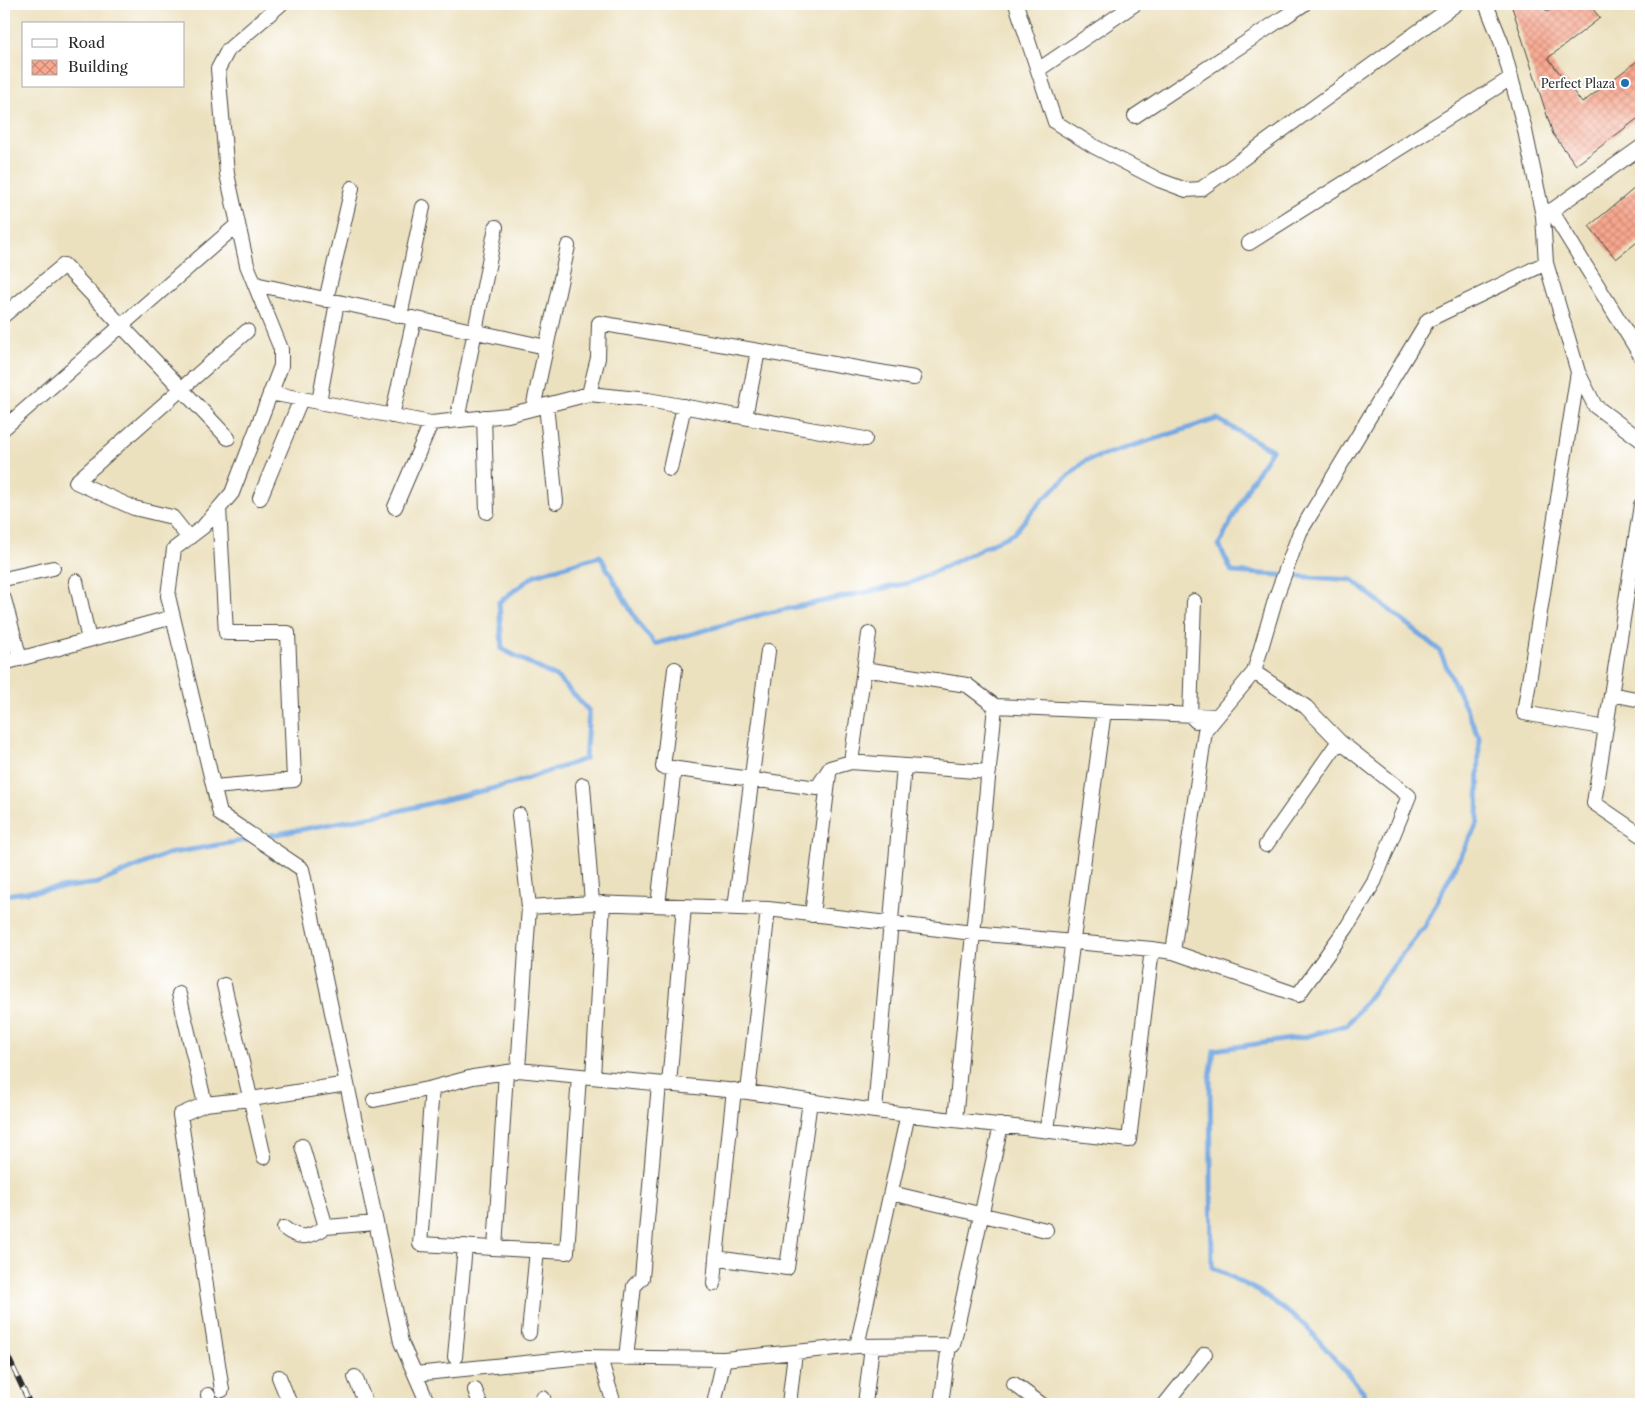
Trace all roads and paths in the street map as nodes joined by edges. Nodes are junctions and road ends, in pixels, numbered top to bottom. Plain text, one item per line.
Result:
1 (281, 4) edge
2 (1016, 4) edge
3 (1135, 4) edge
4 (1304, 4) edge
5 (1456, 4) edge
6 (1486, 4) edge
7 (1038, 70) junction
8 (1511, 78) junction
9 (1135, 116) dead end
10 (1641, 147) edge
11 (352, 188) dead end
12 (423, 207) dead end
13 (1547, 213) junction
14 (238, 224) junction
15 (496, 227) dead end
16 (1249, 244) dead end
17 (568, 246) dead end
18 (1546, 262) junction
19 (255, 284) junction
20 (332, 301) junction
21 (4, 315) edge
22 (400, 316) junction
23 (414, 319) junction
24 (121, 326) junction
25 (246, 331) dead end
26 (474, 332) junction
27 (546, 347) junction
28 (758, 351) junction
29 (1641, 356) edge
30 (1578, 372) junction
31 (914, 378) dead end
32 (181, 389) junction
33 (270, 393) junction
34 (589, 394) junction
35 (301, 399) junction
36 (319, 402) junction
37 (684, 406) junction
38 (540, 407) junction
39 (392, 416) junction
40 (484, 417) junction
41 (745, 417) junction
42 (457, 420) junction
43 (431, 423) junction
44 (4, 428) edge
45 (228, 438) dead end
46 (865, 439) dead end
47 (1641, 440) edge
48 (670, 469) dead end
49 (260, 498) dead end
50 (556, 502) dead end
51 (1641, 505) edge
52 (395, 507) dead end
53 (219, 508) junction
54 (487, 512) dead end
55 (189, 538) junction
56 (53, 568) dead end
57 (4, 579) edge
58 (76, 581) dead end
59 (4, 599) edge
60 (1194, 601) dead end
61 (173, 617) junction
62 (869, 634) dead end
63 (88, 640) junction
64 (768, 651) dead end
65 (20, 659) junction
66 (4, 663) edge
67 (675, 669) dead end
68 (864, 669) junction
69 (1254, 672) junction
70 (1611, 694) junction
71 (1641, 700) edge
72 (995, 706) junction
73 (1104, 711) junction
74 (1190, 715) junction
75 (1217, 716) junction
76 (1606, 728) junction
77 (1205, 731) junction
78 (1339, 741) junction
79 (851, 762) junction
80 (904, 766) junction
81 (674, 768) junction
82 (830, 768) junction
83 (989, 772) junction
84 (752, 779) junction
85 (583, 785) dead end
86 (214, 787) junction
87 (519, 814) dead end
88 (1641, 835) edge
89 (1266, 845) dead end
90 (598, 903) junction
91 (658, 904) junction
92 (684, 906) junction
93 (529, 907) junction
94 (735, 908) junction
95 (768, 909) junction
96 (812, 915) junction
97 (891, 924) junction
98 (973, 933) junction
99 (1074, 942) junction
100 (1152, 949) junction
101 (1173, 952) junction
102 (224, 985) dead end
103 (180, 994) dead end
104 (512, 1071) junction
105 (586, 1077) junction
106 (347, 1084) junction
107 (664, 1084) junction
108 (432, 1088) junction
109 (734, 1090) junction
110 (748, 1092) junction
111 (251, 1099) junction
112 (374, 1100) dead end
113 (810, 1101) junction
114 (205, 1104) junction
115 (874, 1111) junction
116 (908, 1114) junction
117 (954, 1120) junction
118 (1001, 1125) junction
119 (1048, 1130) junction
120 (302, 1146) dead end
121 (264, 1157) dead end
122 (891, 1193) junction
123 (981, 1214) junction
124 (376, 1223) junction
125 (326, 1227) junction
126 (284, 1228) dead end
127 (1046, 1230) dead end
128 (465, 1246) junction
129 (494, 1248) junction
130 (537, 1250) junction
131 (716, 1258) junction
132 (714, 1284) dead end
133 (529, 1333) dead end
134 (949, 1345) junction
135 (857, 1346) junction
136 (872, 1346) junction
137 (795, 1352) junction
138 (1205, 1354) dead end
139 (455, 1357) dead end
140 (600, 1358) junction
141 (626, 1358) junction
142 (724, 1359) junction
143 (415, 1374) junction
144 (279, 1377) dead end
145 (355, 1377) dead end
146 (1014, 1384) dead end
147 (222, 1390) dead end
148 (475, 1390) dead end
149 (290, 1404) edge
150 (366, 1404) edge
151 (428, 1404) edge
152 (480, 1404) edge
153 (614, 1404) edge
154 (714, 1404) edge
155 (789, 1404) edge
156 (865, 1404) edge
157 (941, 1404) edge
158 (1041, 1404) edge
159 (1165, 1404) edge

1 - 14 street
2 - 7 street
3 - 7 street
4 - 9 street
5 - 7 street
6 - 8 street
8 - 13 street
8 - 16 street
10 - 13 street
11 - 20 street
12 - 22 street
13 - 18 street
13 - 29 street
14 - 19 street
14 - 24 street
15 - 26 street
17 - 27 street
18 - 30 street
18 - 69 street
19 - 20 street
19 - 33 street
20 - 22 street
20 - 36 street
21 - 24 street
22 - 23 street
23 - 26 street
23 - 39 street
24 - 32 street
24 - 44 street
25 - 32 street
26 - 27 street
26 - 42 street
27 - 38 street
28 - 31 street
28 - 34 street
28 - 41 street
30 - 47 street
30 - 76 street
32 - 45 street
32 - 55 street
33 - 35 street
33 - 53 street
34 - 37 street
34 - 38 street
35 - 36 street
35 - 49 street
36 - 39 street
37 - 41 street
37 - 48 street
38 - 40 street
38 - 50 street
39 - 43 street
40 - 42 street
40 - 54 street
41 - 46 street
42 - 43 street
43 - 52 street
51 - 70 street
53 - 55 street
53 - 86 street
55 - 61 street
56 - 57 street
58 - 63 street
59 - 65 street
60 - 74 street
61 - 63 street
61 - 86 street
62 - 68 street
63 - 65 street
64 - 84 street
65 - 66 street
67 - 81 street
68 - 72 street
68 - 79 street
69 - 75 street
69 - 78 street
70 - 71 street
70 - 76 street
72 - 73 street
72 - 83 street
73 - 74 street
73 - 99 street
74 - 75 street
74 - 77 street
75 - 77 street
76 - 88 street
77 - 101 street
78 - 89 street
78 - 101 street
79 - 80 street
79 - 82 street
80 - 83 street
80 - 97 street
81 - 84 street
81 - 91 street
82 - 84 street
82 - 96 street
83 - 98 street
84 - 94 street
85 - 90 street
86 - 106 street
87 - 93 street
90 - 91 street
90 - 93 street
90 - 105 street
91 - 92 street
92 - 94 street
92 - 107 street
93 - 104 street
94 - 95 street
95 - 96 street
95 - 110 street
96 - 97 street
97 - 98 street
97 - 115 street
98 - 99 street
98 - 117 street
99 - 100 street
99 - 119 street
100 - 101 street
100 - 119 street
102 - 111 street
103 - 114 street
104 - 105 street
104 - 108 street
104 - 129 street
105 - 107 street
105 - 130 street
106 - 111 street
106 - 124 street
107 - 109 street
107 - 141 street
108 - 112 street
108 - 128 street
109 - 110 street
109 - 131 street
110 - 113 street
111 - 114 street
111 - 121 street
113 - 115 street
113 - 131 street
114 - 147 street
115 - 116 street
116 - 117 street
116 - 122 street
117 - 118 street
118 - 119 street
118 - 123 street
120 - 125 street
122 - 123 street
122 - 135 street
123 - 127 street
123 - 134 street
124 - 125 street
124 - 143 street
125 - 126 street
128 - 129 street
128 - 139 street
129 - 130 street
130 - 133 street
131 - 132 street
134 - 136 street
134 - 157 street
135 - 136 street
135 - 137 street
136 - 156 street
137 - 142 street
137 - 155 street
138 - 159 street
140 - 141 street
140 - 143 street
140 - 153 street
141 - 142 street
142 - 154 street
143 - 151 street
144 - 149 street
145 - 150 street
146 - 158 street
148 - 152 street

